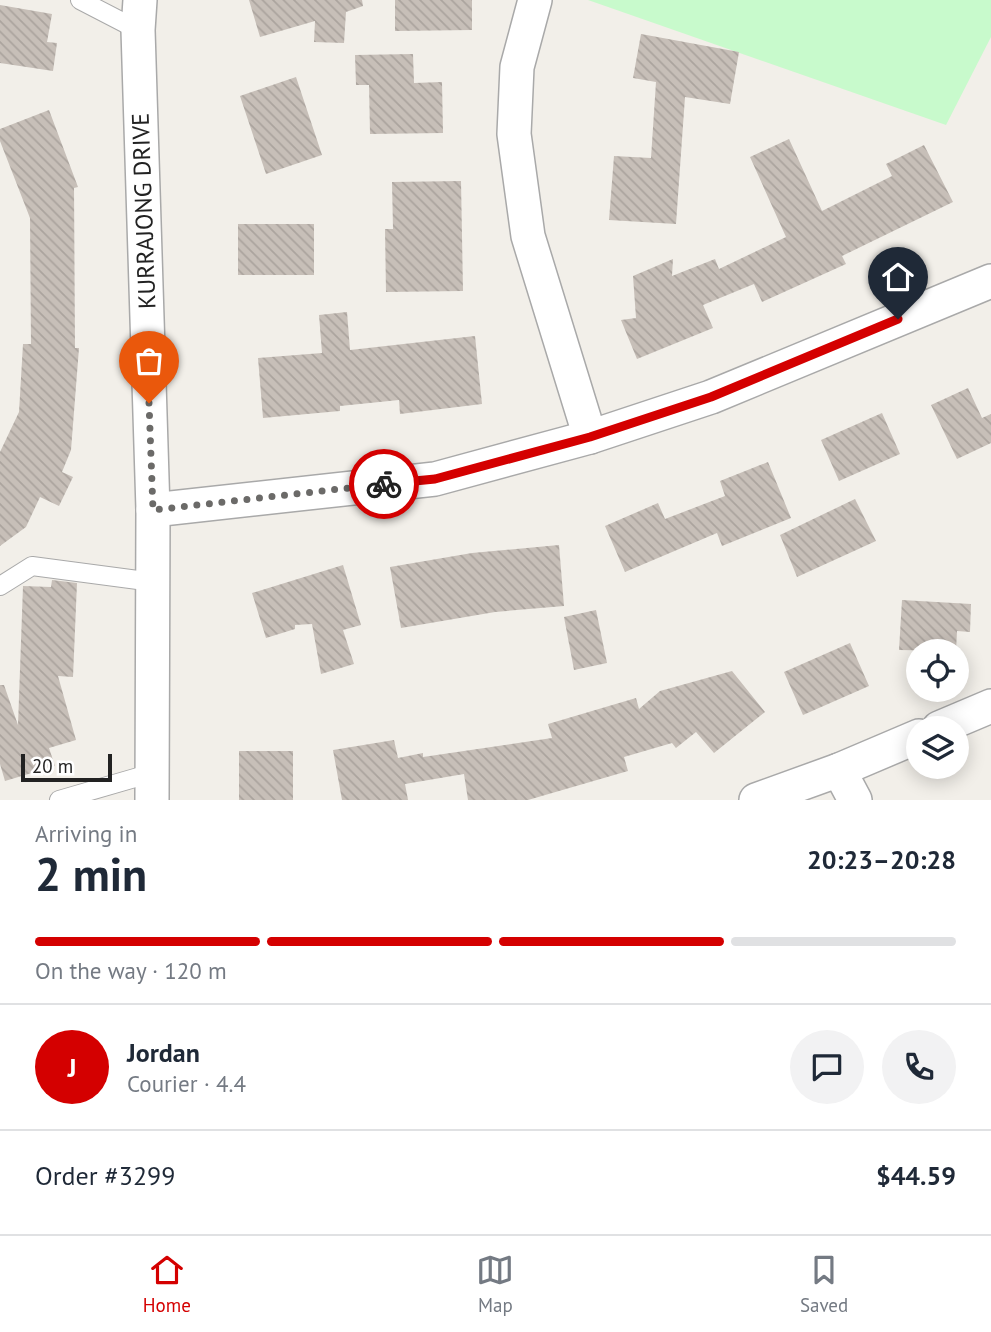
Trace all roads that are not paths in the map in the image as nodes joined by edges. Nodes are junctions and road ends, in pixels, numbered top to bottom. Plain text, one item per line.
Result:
1 (80, 0) edge
2 (535, 0) edge
3 (139, 15) edge
4 (991, 281) edge
5 (590, 437) junction
6 (153, 510) junction
7 (153, 582) junction
8 (0, 586) edge
9 (991, 706) edge
10 (967, 716) edge
11 (906, 742) edge
12 (839, 770) junction
13 (152, 787) edge
14 (59, 800) edge
15 (756, 800) edge
16 (855, 800) edge

1 - 3 lane
2 - 5 street
3 - 6 street, KURRAJONG DRIVE
4 - 5 street
5 - 6 street
6 - 7 street, KURRAJONG DRIVE
7 - 8 lane
7 - 13 street, KURRAJONG DRIVE
9 - 10 street
11 - 12 street
12 - 15 street
12 - 16 street
13 - 14 lane

